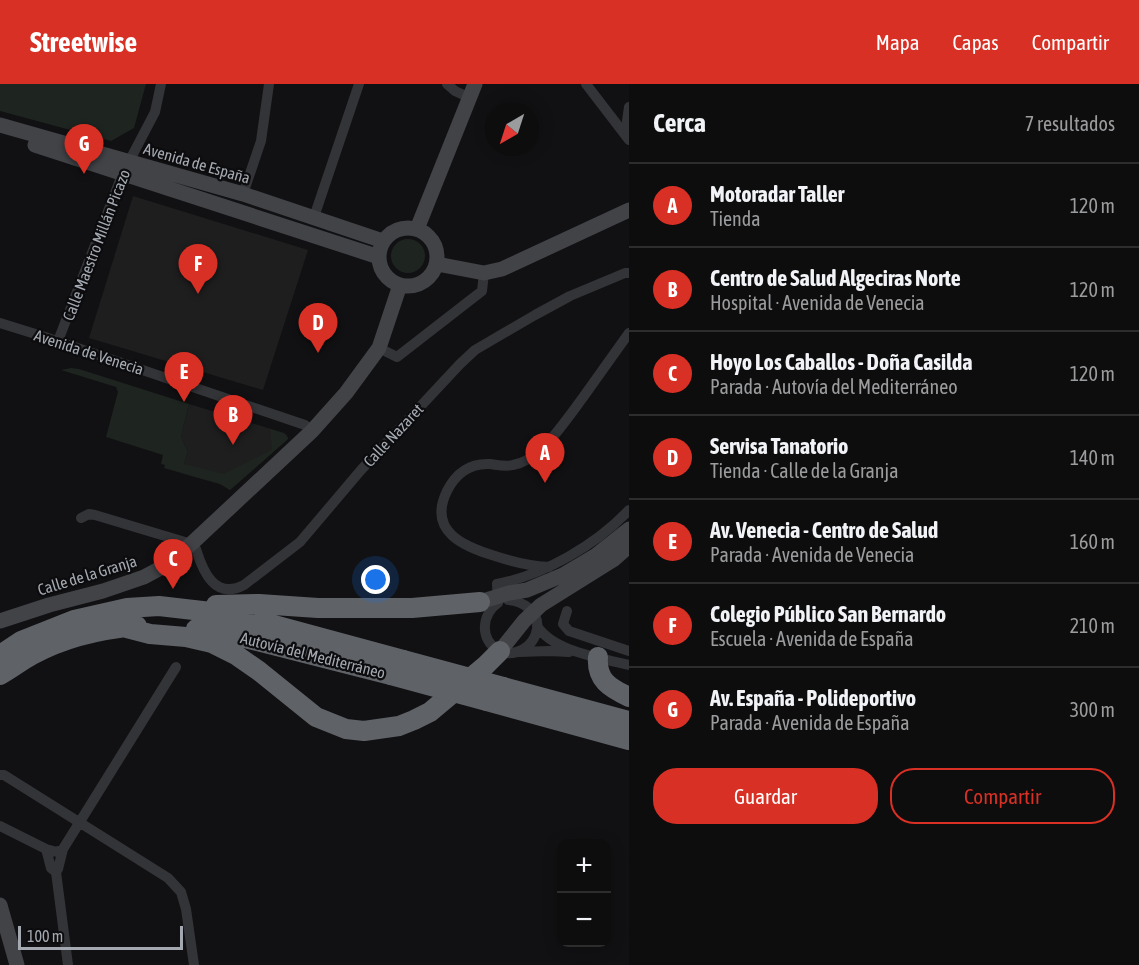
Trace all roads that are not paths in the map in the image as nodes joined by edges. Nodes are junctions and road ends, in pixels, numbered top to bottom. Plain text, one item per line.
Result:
1 (161, 84) edge
2 (269, 84) edge
3 (359, 84) edge
4 (447, 84) edge
5 (586, 84) edge
6 (473, 91) edge
7 (629, 107) edge
8 (628, 122) edge
9 (0, 124) edge
10 (0, 135) edge
11 (627, 138) edge
12 (125, 169) junction
13 (243, 194) junction
14 (629, 210) edge
15 (314, 217) junction
16 (417, 229) junction
17 (383, 241) junction
18 (379, 257) junction
19 (436, 264) junction
20 (484, 273) junction
21 (629, 273) edge
22 (400, 285) junction
23 (0, 323) edge
24 (629, 333) edge
25 (58, 341) junction
26 (379, 348) junction
27 (312, 430) junction
28 (629, 510) edge
29 (81, 518) dead end
30 (629, 529) edge
31 (190, 545) junction
32 (629, 546) edge
33 (549, 567) junction
34 (529, 582) junction
35 (500, 596) junction
36 (159, 606) junction
37 (567, 611) dead end
38 (535, 619) junction
39 (0, 621) edge
40 (123, 627) junction
41 (629, 651) edge
42 (509, 652) junction
43 (0, 655) edge
44 (588, 655) junction
45 (629, 665) edge
46 (176, 667) dead end
47 (397, 667) junction
48 (0, 675) edge
49 (629, 697) edge
50 (629, 721) edge
51 (629, 740) edge
52 (0, 775) edge
53 (80, 822) junction
54 (0, 826) edge
55 (55, 850) junction
56 (56, 872) junction
57 (0, 905) edge
58 (17, 965) edge
59 (68, 965) edge
60 (194, 965) edge

1 - 12 street, Calle Maestro Millán Picazo
2 - 13 street
3 - 15 street
4 - 6 street
5 - 11 street
6 - 16 main road
7 - 8 street
8 - 11 street
9 - 12 main road, Avenida de España
10 - 12 main road, Avenida de España
12 - 13 main road, Avenida de España
12 - 18 main road, Avenida de España
12 - 25 street, Calle Maestro Millán Picazo
13 - 15 main road, Avenida de España
14 - 20 main road
15 - 17 main road, Avenida de España
16 - 17 main road
16 - 19 main road
17 - 18 main road
18 - 22 main road
19 - 20 main road
19 - 22 main road
20 - 26 street
21 - 31 street, Calle Nazaret
22 - 26 main road, Calle de la Granja
23 - 25 street, Avenida de Venecia
24 - 33 street
25 - 27 street, Avenida de Venecia
26 - 27 main road, Calle de la Granja
27 - 31 main road, Calle de la Granja
28 - 33 street
29 - 31 street
30 - 34 main road
31 - 39 main road, Calle de la Granja
32 - 38 main road
33 - 34 street
34 - 35 main road
35 - 36 highway
35 - 38 street
35 - 42 street
36 - 43 highway, Autovía del Mediterráneo
36 - 47 highway, Autovía del Mediterráneo
37 - 41 street
38 - 42 main road
38 - 44 street
40 - 42 highway
40 - 47 highway, Autovía del Mediterráneo
40 - 48 highway, Autovía del Mediterráneo
42 - 44 street
44 - 45 street
44 - 49 highway
46 - 53 street
47 - 50 highway, Autovía del Mediterráneo, bridge
47 - 51 highway, Autovía del Mediterráneo, bridge
52 - 53 street
53 - 55 street
53 - 60 street
54 - 55 street
55 - 56 street
55 - 56 street
56 - 59 street
57 - 58 main road

